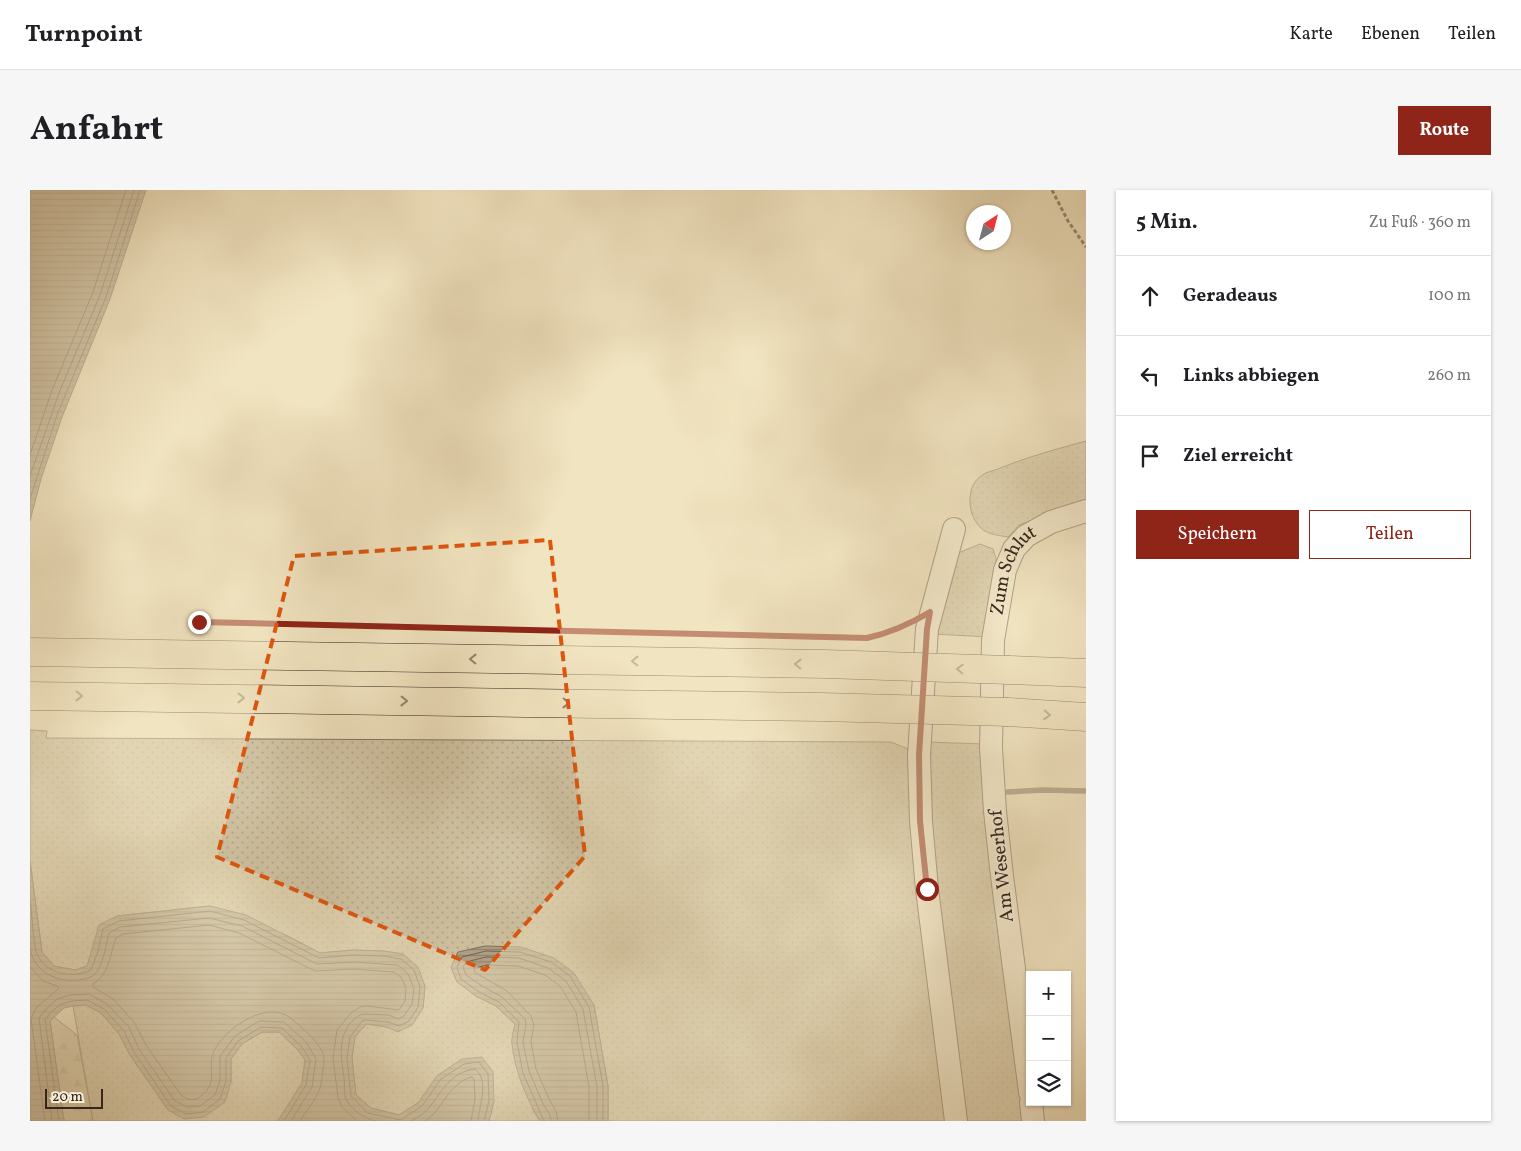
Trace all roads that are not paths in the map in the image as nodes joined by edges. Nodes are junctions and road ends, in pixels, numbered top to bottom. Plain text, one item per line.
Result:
1 (1086, 510) edge
2 (954, 528) dead end
3 (993, 640) joint
4 (30, 652) edge
5 (1086, 673) edge
6 (30, 696) edge
7 (1086, 718) edge
8 (1026, 1061) edge
9 (1032, 1106) edge
10 (956, 1121) edge
11 (1034, 1121) edge

1 - 3 street, Zum Schlut
2 - 10 street
3 - 8 street, Am Weserhof
5 -> 4 highway, bridge
6 -> 7 highway, bridge
9 - 11 street

